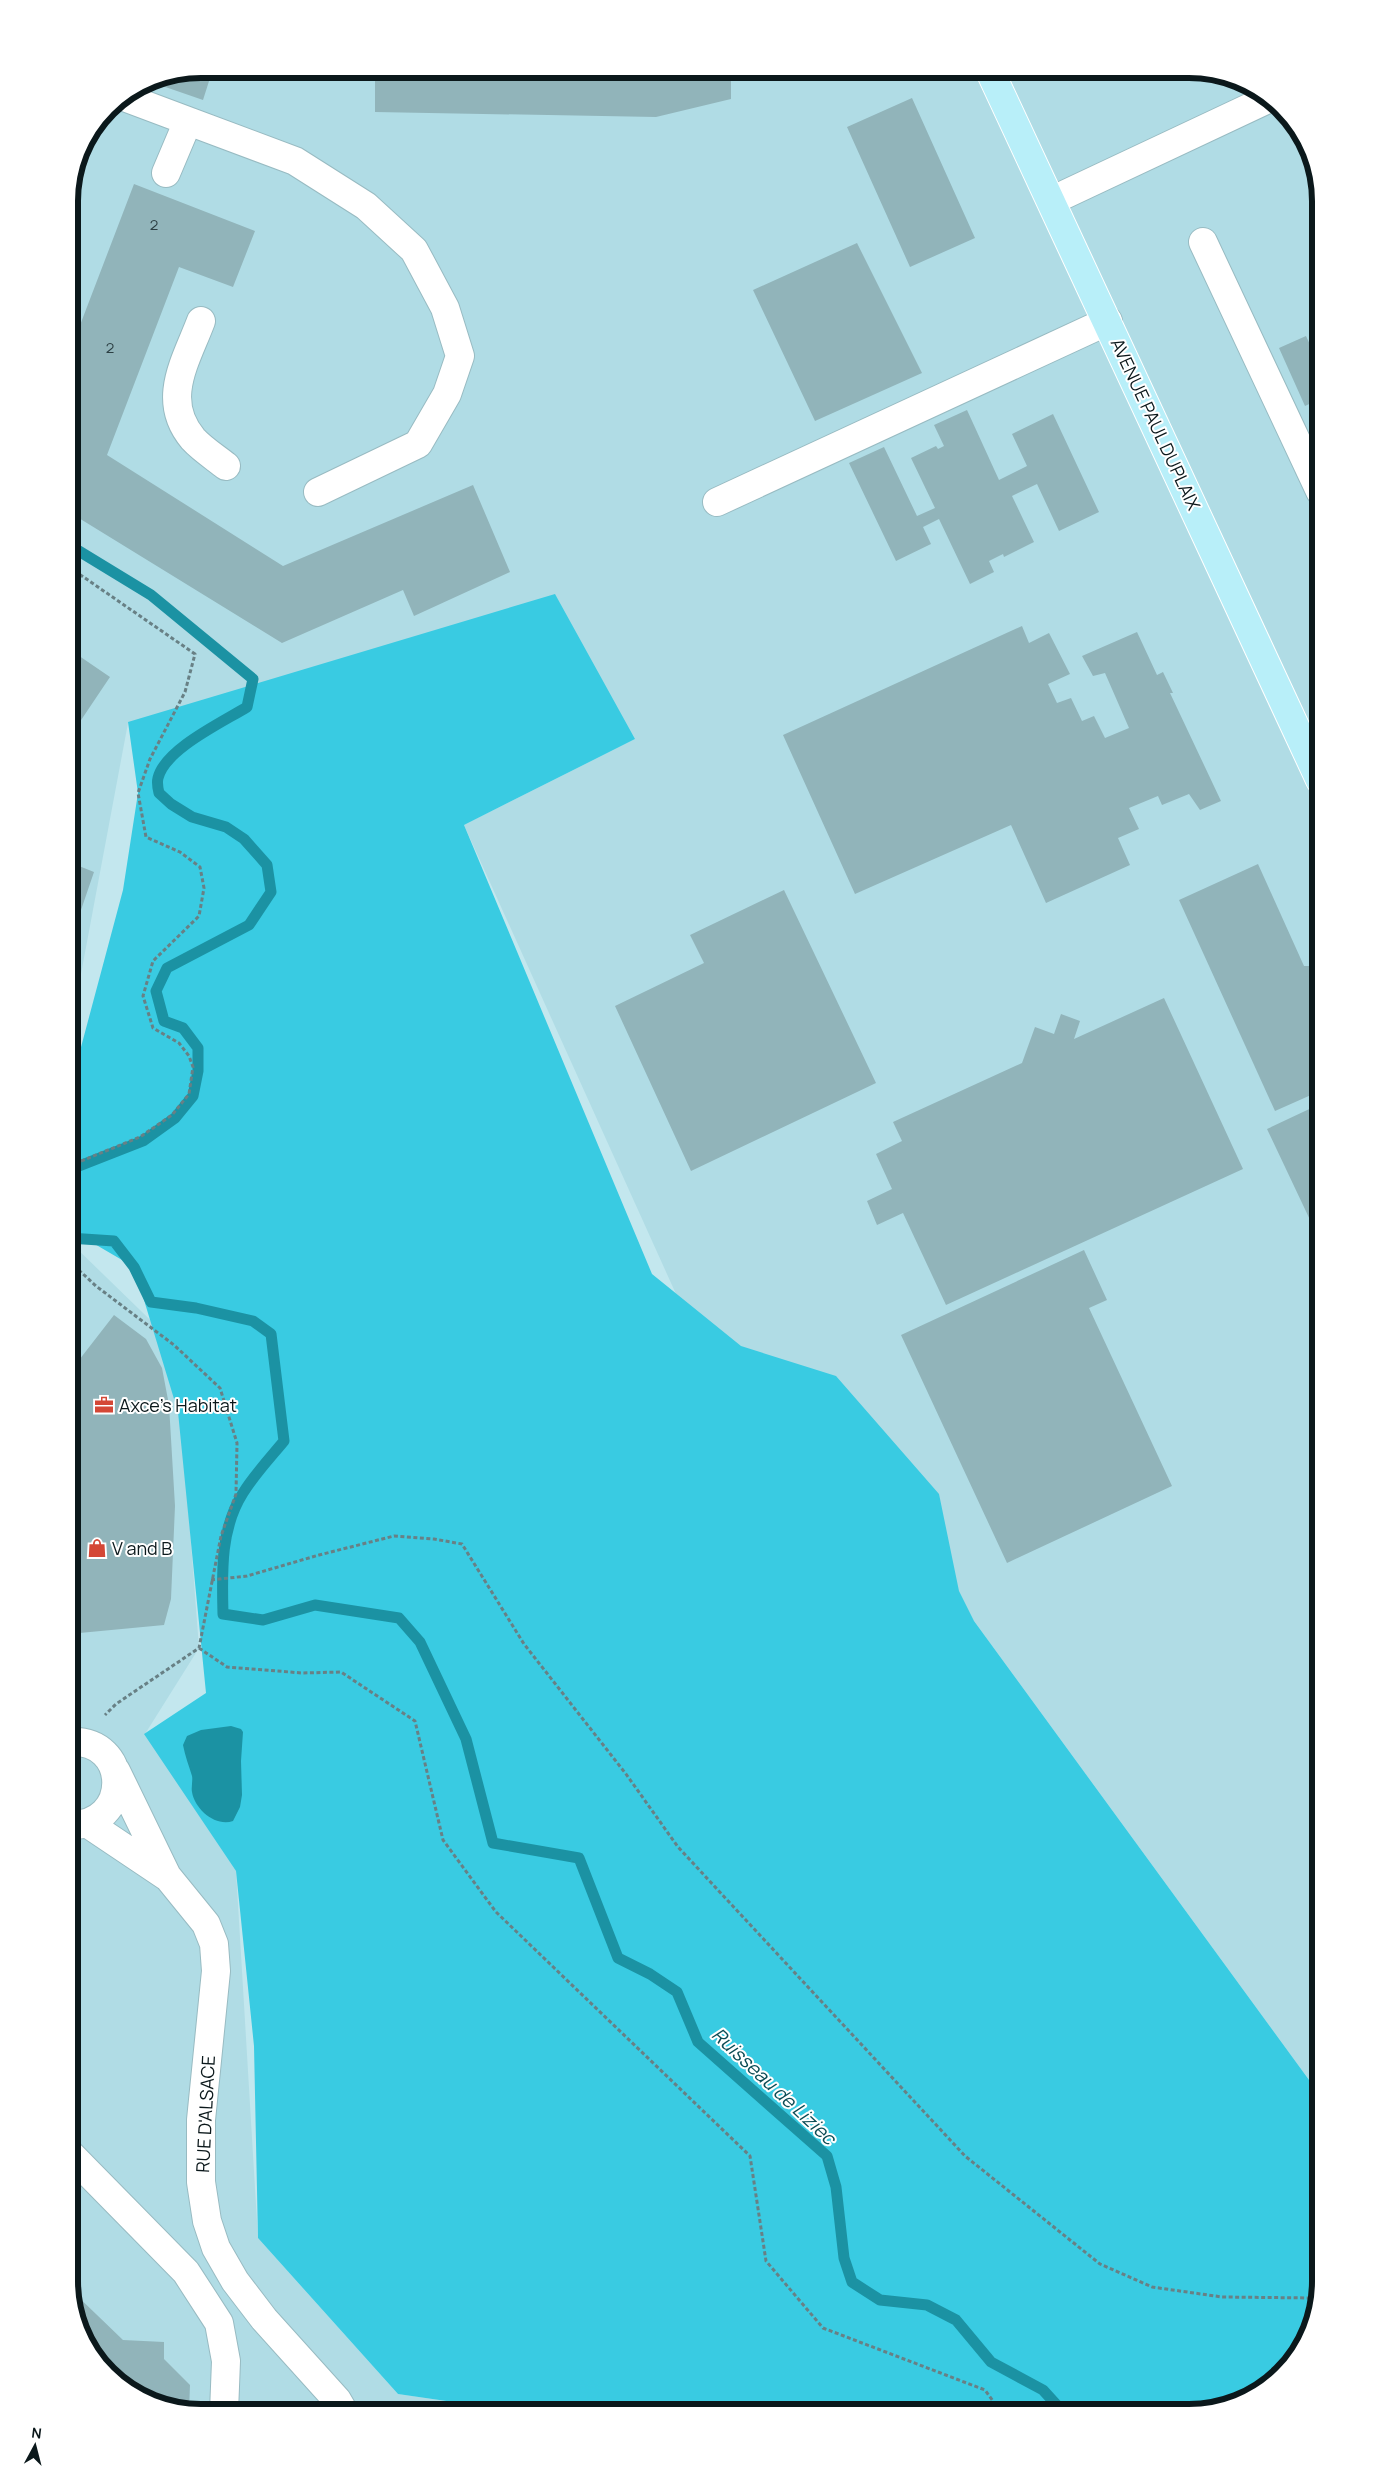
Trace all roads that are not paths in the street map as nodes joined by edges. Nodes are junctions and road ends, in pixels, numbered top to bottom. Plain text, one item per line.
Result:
1 (993, 78) edge
2 (130, 99) edge
3 (1262, 102) edge
4 (188, 121) junction
5 (166, 173) dead end
6 (1051, 201) junction
7 (1203, 242) dead end
8 (201, 321) dead end
9 (1108, 321) junction
10 (226, 466) dead end
11 (1312, 474) edge
12 (318, 492) dead end
13 (717, 502) dead end
14 (1312, 763) edge
15 (78, 1741) edge
16 (116, 1771) junction
17 (78, 1823) edge
18 (78, 1826) edge
19 (167, 1876) junction
20 (78, 2159) edge
21 (235, 2281) junction
22 (204, 2300) junction
23 (224, 2403) edge
24 (339, 2403) edge

1 - 6 main road, AVENUE PAUL DUPLAIX
2 - 4 street
3 - 6 street
4 - 5 street
4 - 12 street
6 - 9 main road, AVENUE PAUL DUPLAIX
7 - 11 street
8 - 10 street
9 - 13 street
9 - 14 main road, AVENUE PAUL DUPLAIX
15 - 16 street, RUE D'ALSACE
16 - 17 street
16 - 19 street, RUE D'ALSACE
18 - 19 street, RUE D'ALSACE
19 - 21 street, RUE D'ALSACE
20 - 22 street
21 - 22 street
21 - 24 street, RUE D'ALSACE
22 - 23 street

